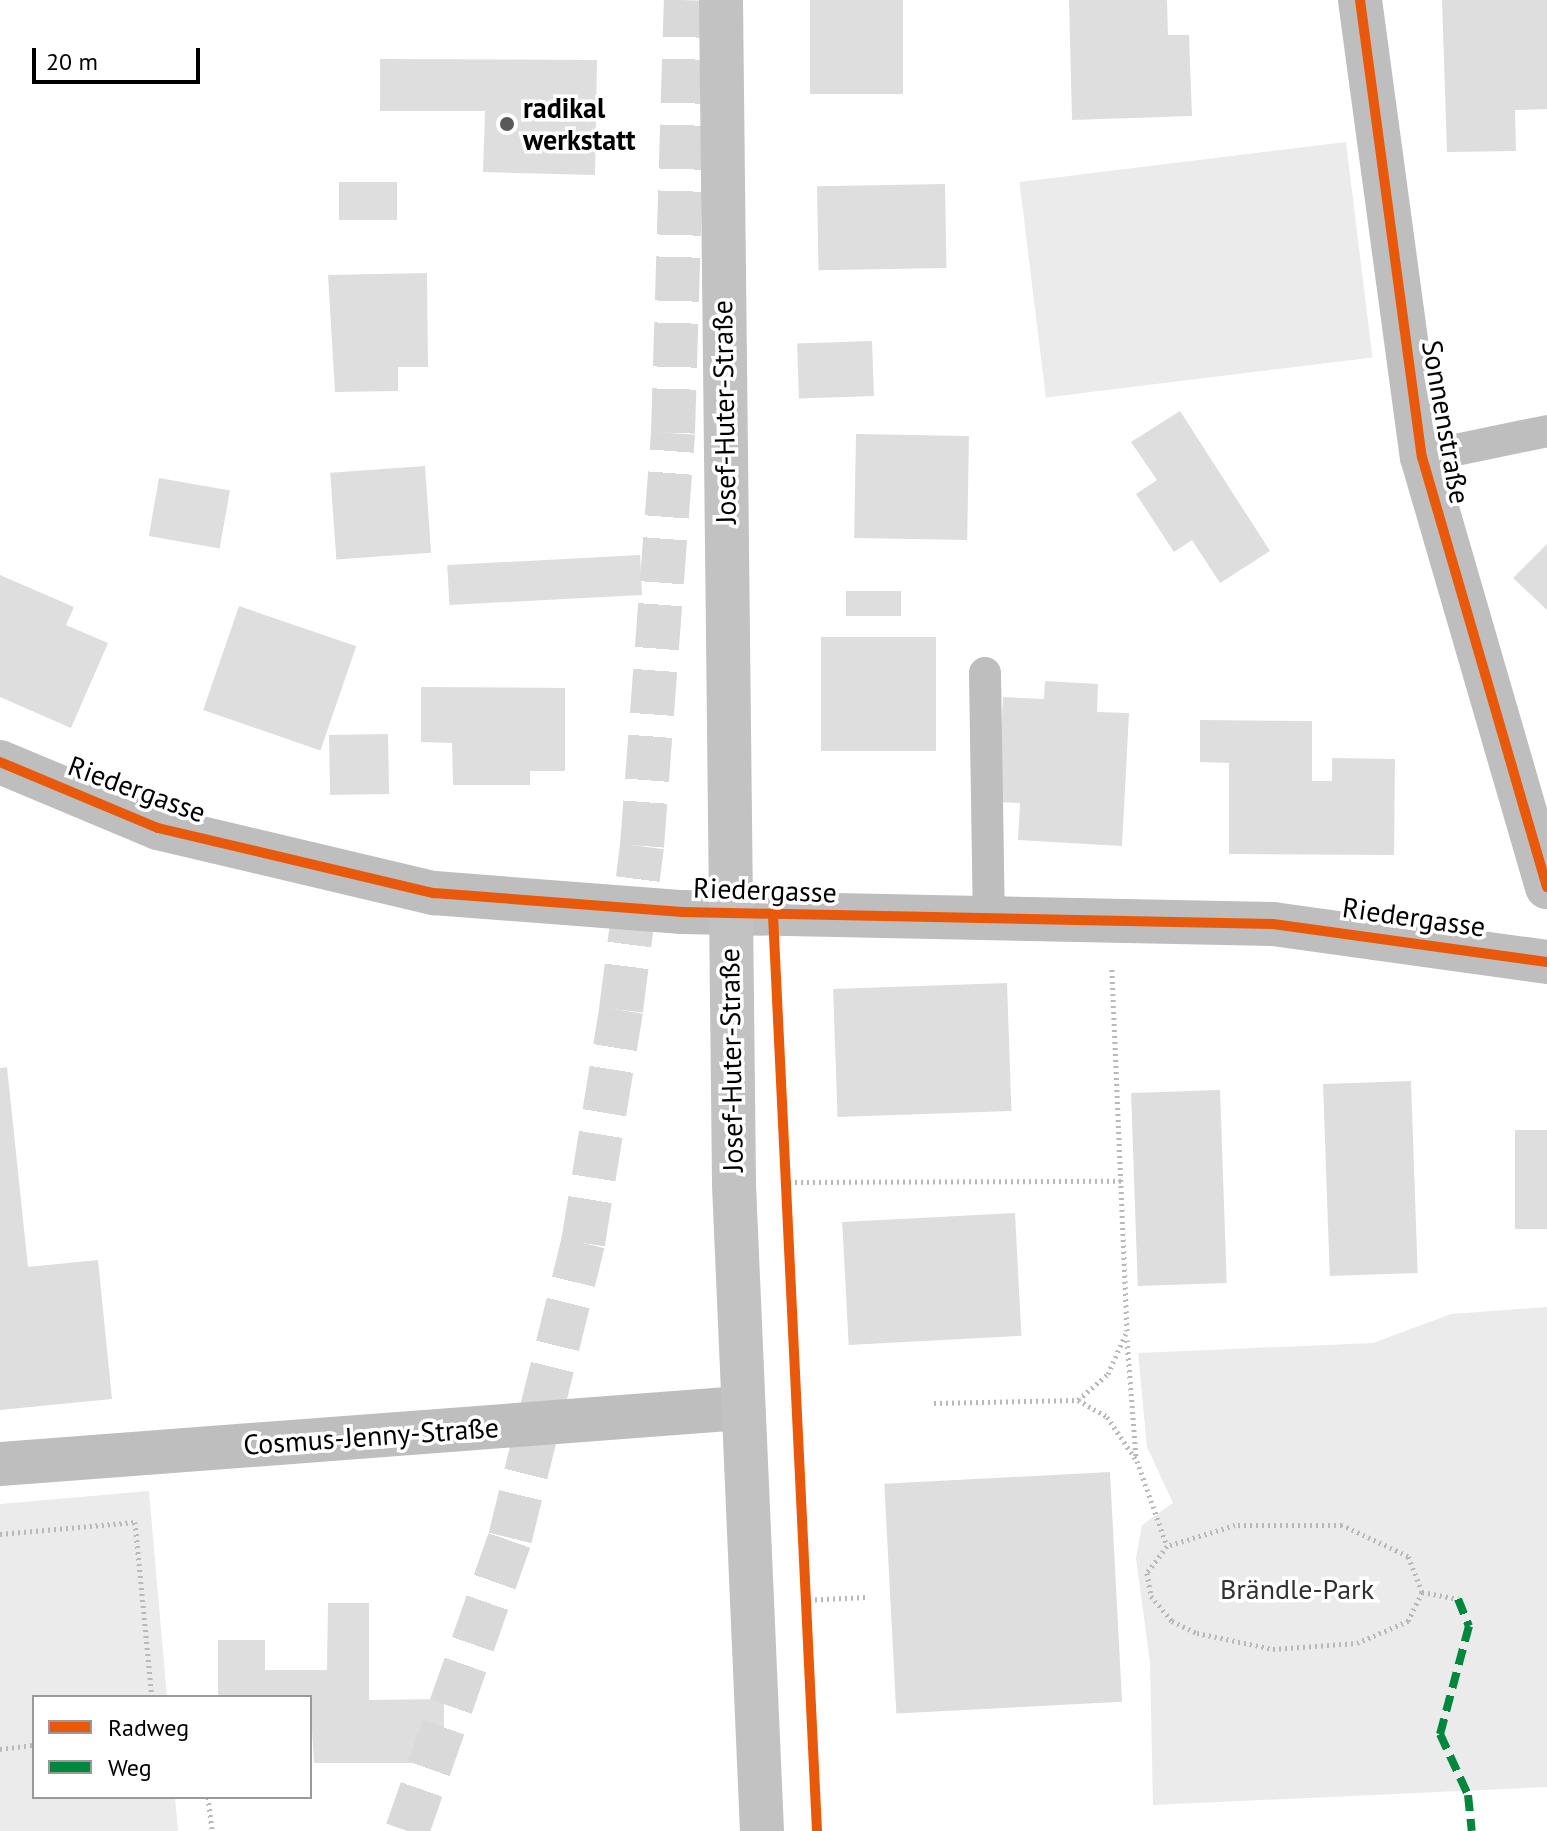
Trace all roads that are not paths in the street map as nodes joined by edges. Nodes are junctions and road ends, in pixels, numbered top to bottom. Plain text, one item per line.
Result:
1 (721, 0) edge
2 (1360, 0) edge
3 (1547, 431) edge
4 (1422, 457) junction
5 (985, 673) dead end
6 (0, 762) edge
7 (1547, 887) edge
8 (728, 913) junction
9 (989, 920) junction
10 (1547, 962) edge
11 (741, 1408) junction
12 (0, 1464) edge
13 (762, 1831) edge

1 - 8 main road, Josef-Huter-Straße
2 - 4 street, Sonnenstraße
3 - 4 lane
4 - 7 street, Sonnenstraße
5 - 9 lane
6 - 8 street, Riedergasse
8 - 9 street, Riedergasse
8 - 11 main road, Josef-Huter-Straße
9 - 10 street, Riedergasse
11 - 12 street, Cosmus-Jenny-Straße
11 - 13 main road, Josef-Huter-Straße

